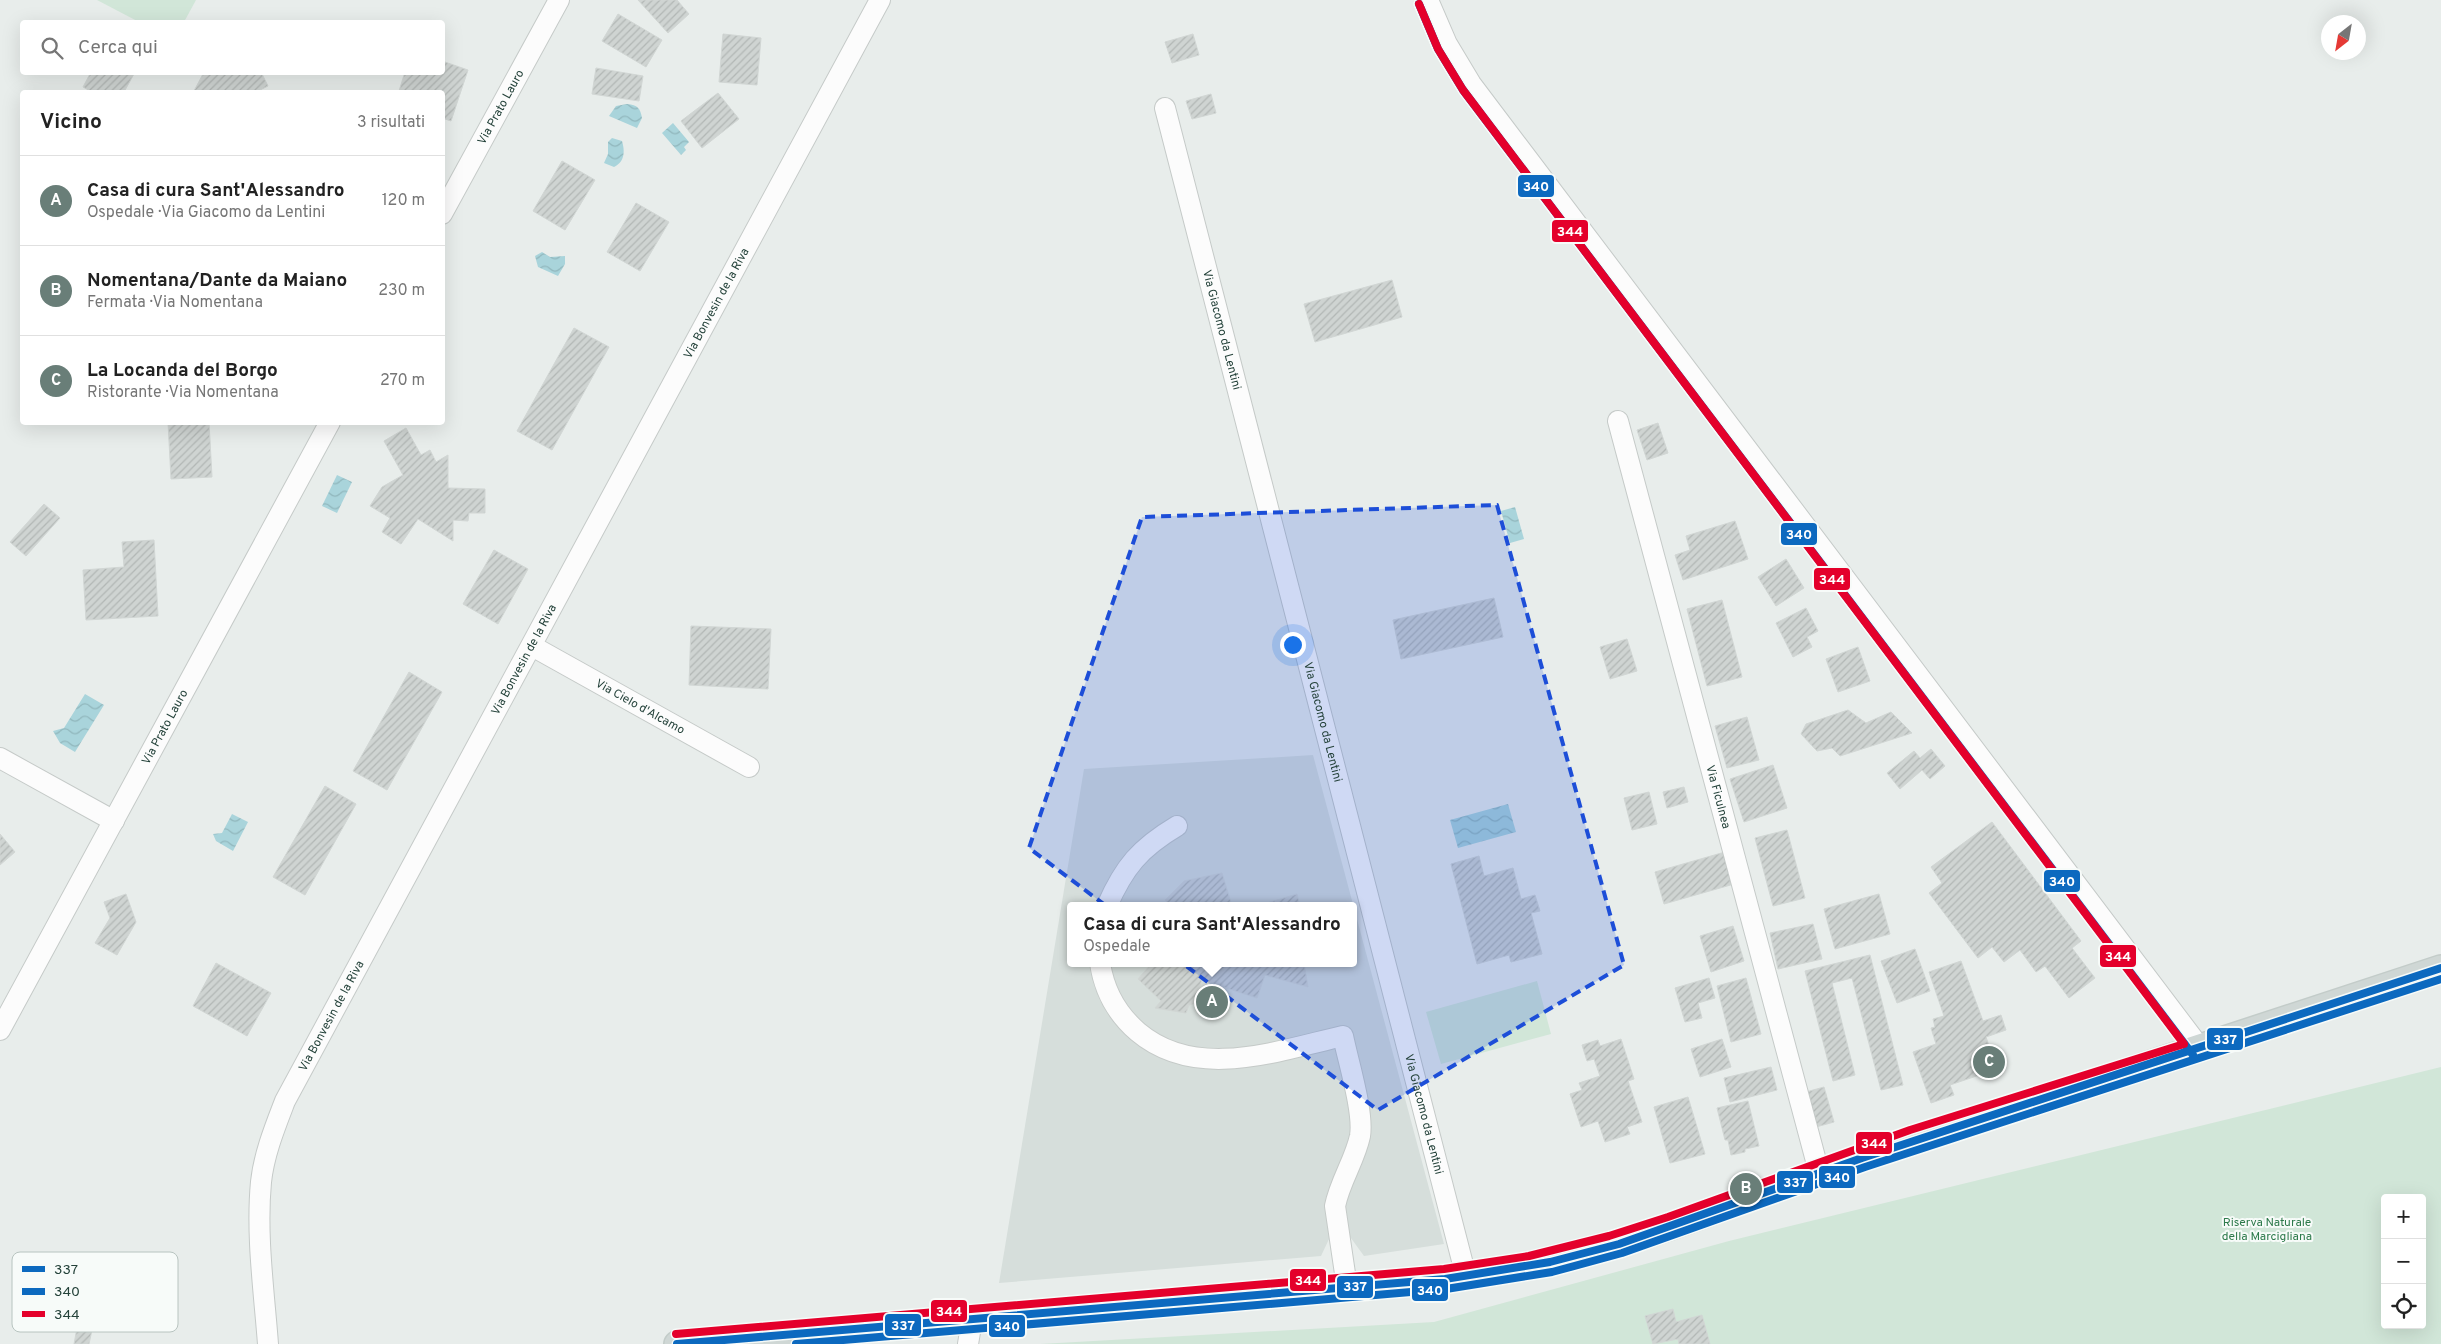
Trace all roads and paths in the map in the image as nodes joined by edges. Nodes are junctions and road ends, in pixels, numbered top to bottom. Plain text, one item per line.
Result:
1 (558, 0) edge
2 (880, 0) edge
3 (1428, 0) edge
4 (1166, 108) dead end
5 (445, 208) edge
6 (1618, 421) dead end
7 (328, 425) edge
8 (532, 646) junction
9 (0, 758) edge
10 (749, 767) dead end
11 (114, 821) junction
12 (1177, 826) dead end
13 (1109, 902) edge
14 (1101, 967) edge
15 (2441, 968) edge
16 (0, 1030) edge
17 (2200, 1049) junction
18 (1819, 1172) junction
19 (1466, 1276) junction
20 (1347, 1287) junction
21 (972, 1320) junction
22 (268, 1344) edge
23 (677, 1344) edge
24 (968, 1344) edge

1 - 5 street, Via Prato Lauro
2 - 8 street, Via Bonvesin de la Riva
3 - 17 street
4 - 19 street, Via Giacomo da Lentini
6 - 18 street, Via Ficulnea
7 - 11 street, Via Prato Lauro
8 - 10 street, Via Cielo d'Alcamo
8 - 22 street, Via Bonvesin de la Riva
9 - 11 street
11 - 16 street, Via Prato Lauro
12 - 13 street
14 - 20 street
15 - 17 main road
17 - 18 main road
18 - 19 main road
19 - 20 main road
20 - 21 main road
21 - 23 main road
21 - 24 street

